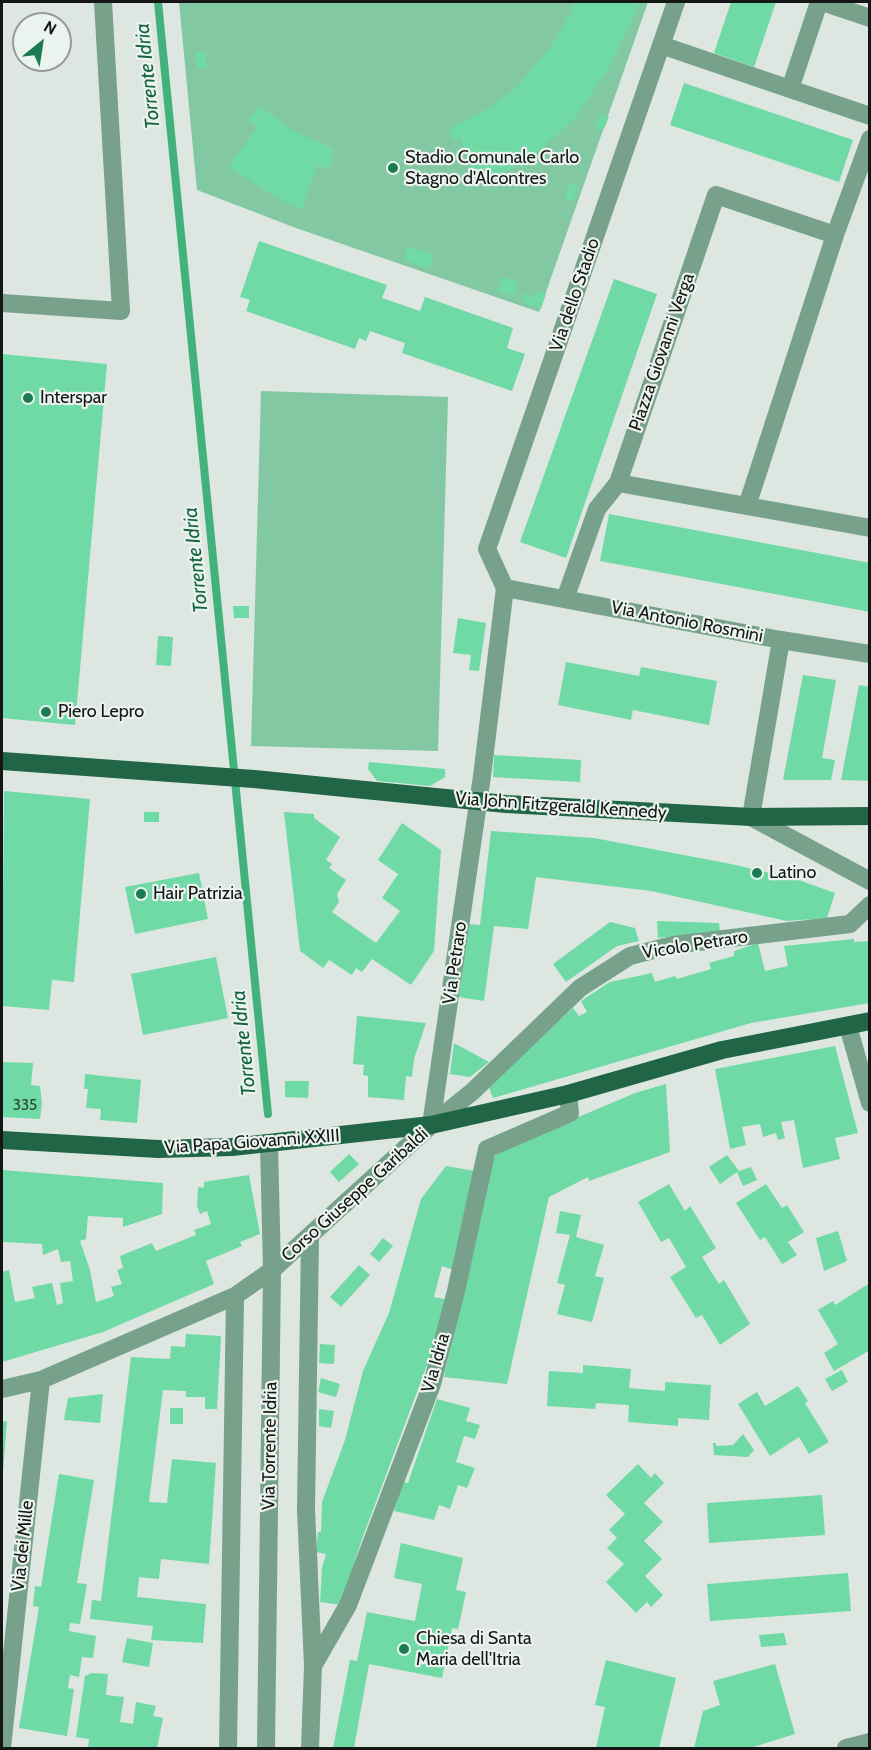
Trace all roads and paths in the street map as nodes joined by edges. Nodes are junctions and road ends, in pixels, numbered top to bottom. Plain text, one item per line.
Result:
1 (102, 2) edge
2 (676, 2) edge
3 (821, 2) edge
4 (870, 18) edge
5 (661, 45) junction
6 (790, 89) junction
7 (870, 116) edge
8 (870, 139) edge
9 (835, 235) junction
10 (2, 303) edge
11 (618, 483) junction
12 (747, 506) junction
13 (870, 528) edge
14 (505, 588) junction
15 (565, 598) junction
16 (781, 640) junction
17 (870, 654) edge
18 (2, 761) edge
19 (479, 801) junction
20 (870, 816) edge
21 (751, 818) junction
22 (870, 881) edge
23 (870, 905) edge
24 (870, 1021) edge
25 (848, 1026) junction
26 (568, 1094) junction
27 (870, 1103) edge
28 (431, 1125) junction
29 (2, 1140) edge
30 (269, 1144) junction
31 (310, 1238) junction
32 (273, 1270) junction
33 (235, 1296) junction
34 (41, 1380) junction
35 (2, 1389) edge
36 (313, 1666) junction
37 (870, 1742) edge
38 (2, 1749) edge
39 (228, 1749) edge
40 (266, 1749) edge
41 (310, 1749) edge
42 (846, 1749) edge

1 - 10 street
2 - 5 street, Via dello Stadio
3 - 4 street
3 - 6 street
5 - 6 street
5 - 14 street, Via dello Stadio
6 - 7 street
8 - 9 street
9 - 11 street, Piazza Giovanni Verga
9 - 12 street
11 - 12 street
11 - 15 street
12 - 13 street
14 - 15 street, Via Antonio Rosmini
14 - 19 street, Via Petraro
15 - 16 street, Via Antonio Rosmini
16 - 17 street, Via Antonio Rosmini
16 - 21 street
18 - 19 main road, Via John Fitzgerald Kennedy
19 - 21 main road, Via John Fitzgerald Kennedy
19 - 28 street, Via Petraro
20 - 21 main road, Via John Fitzgerald Kennedy
21 - 22 street
23 - 28 street, Vicolo Petraro
24 - 25 main road, Corso Giuseppe Garibaldi
25 - 26 main road, Corso Giuseppe Garibaldi
25 - 27 street
26 - 28 main road, Corso Giuseppe Garibaldi
26 - 36 street, Via Idria
28 - 30 main road, Via Papa Giovanni XXIII
28 - 31 street, Corso Giuseppe Garibaldi
29 - 30 main road, Via Papa Giovanni XXIII
30 - 32 street, Via Torrente Idria
31 - 32 street, Corso Giuseppe Garibaldi
31 - 36 street
32 - 33 street, Corso Giuseppe Garibaldi
32 - 40 street, Via Torrente Idria
33 - 34 street, Corso Giuseppe Garibaldi
33 - 39 street, Via Torrente Idria
34 - 35 street, Corso Giuseppe Garibaldi
34 - 38 street, Via dei Mille
36 - 41 street
37 - 42 street

